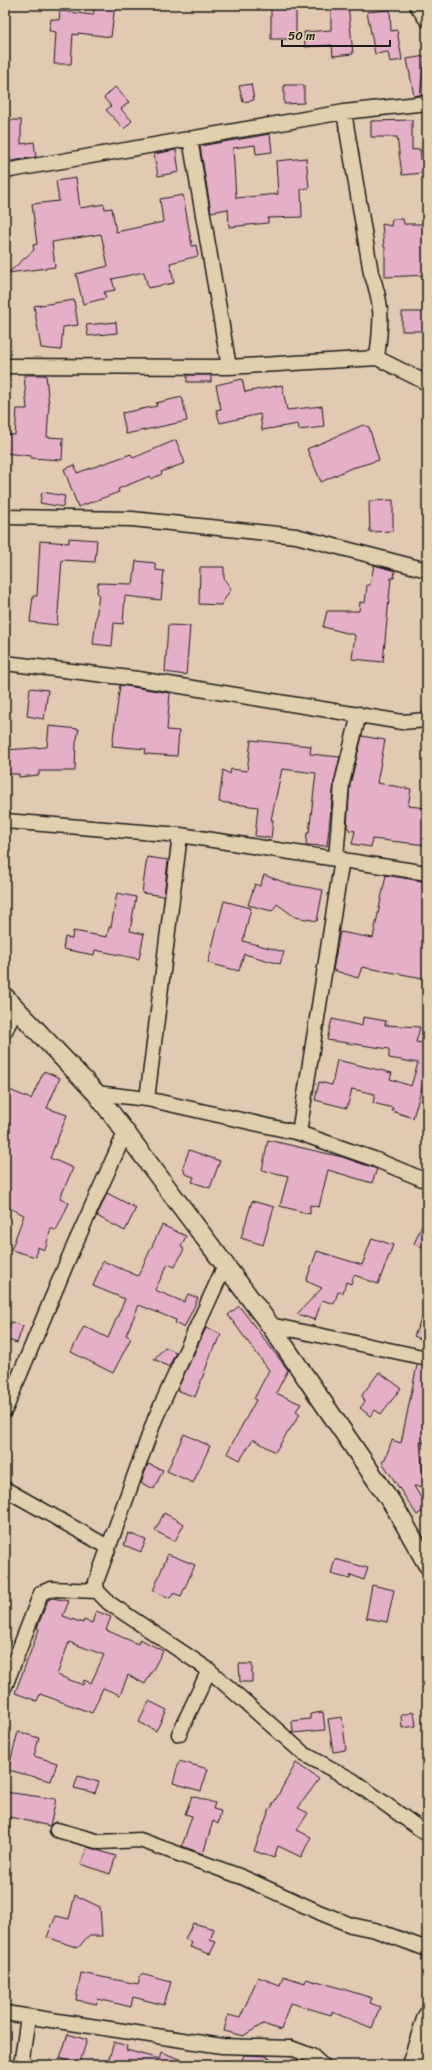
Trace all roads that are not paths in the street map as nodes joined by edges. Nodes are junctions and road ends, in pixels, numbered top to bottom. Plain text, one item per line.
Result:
1 (419, 5) edge
2 (427, 17) edge
3 (427, 103) edge
4 (344, 112) junction
5 (190, 138) junction
6 (5, 171) edge
7 (377, 358) junction
8 (5, 366) edge
9 (229, 367) junction
10 (427, 383) edge
11 (5, 517) edge
12 (427, 570) edge
13 (5, 664) edge
14 (359, 714) junction
15 (427, 720) edge
16 (5, 821) edge
17 (180, 835) junction
18 (339, 858) junction
19 (427, 873) edge
20 (10, 1003) edge
21 (5, 1031) edge
22 (96, 1093) junction
23 (147, 1099) junction
24 (125, 1133) junction
25 (299, 1134) junction
26 (427, 1181) edge
27 (225, 1265) junction
28 (270, 1325) junction
29 (427, 1358) edge
30 (5, 1410) edge
31 (5, 1489) edge
32 (108, 1547) junction
33 (427, 1564) edge
34 (97, 1591) junction
35 (10, 1661) edge
36 (208, 1670) junction
37 (5, 1686) edge
38 (180, 1734) dead end
39 (57, 1830) dead end
40 (427, 1834) edge
41 (427, 1949) edge
42 (5, 2013) edge
43 (427, 2016) edge
44 (28, 2017) junction
45 (21, 2065) edge
46 (322, 2065) edge
47 (411, 2065) edge

1 - 2 street
3 - 4 street
4 - 5 street
4 - 7 street
5 - 6 street
5 - 9 street
7 - 9 street
7 - 10 street
8 - 9 street
11 - 12 street
13 - 14 street
14 - 15 street
14 - 18 street
16 - 17 street
17 - 18 street
17 - 23 street
18 - 19 street
18 - 25 street
20 - 21 street
20 - 22 street
22 - 23 street
22 - 24 street
23 - 25 street
24 - 27 street
24 - 30 street
25 - 26 street
27 - 28 street
27 - 32 street
28 - 29 street
28 - 33 street
31 - 32 street
32 - 34 street
34 - 35 street
34 - 36 street
35 - 37 street
36 - 38 street
36 - 40 street
39 - 41 street
42 - 44 street
43 - 47 street
44 - 45 street
44 - 46 street

